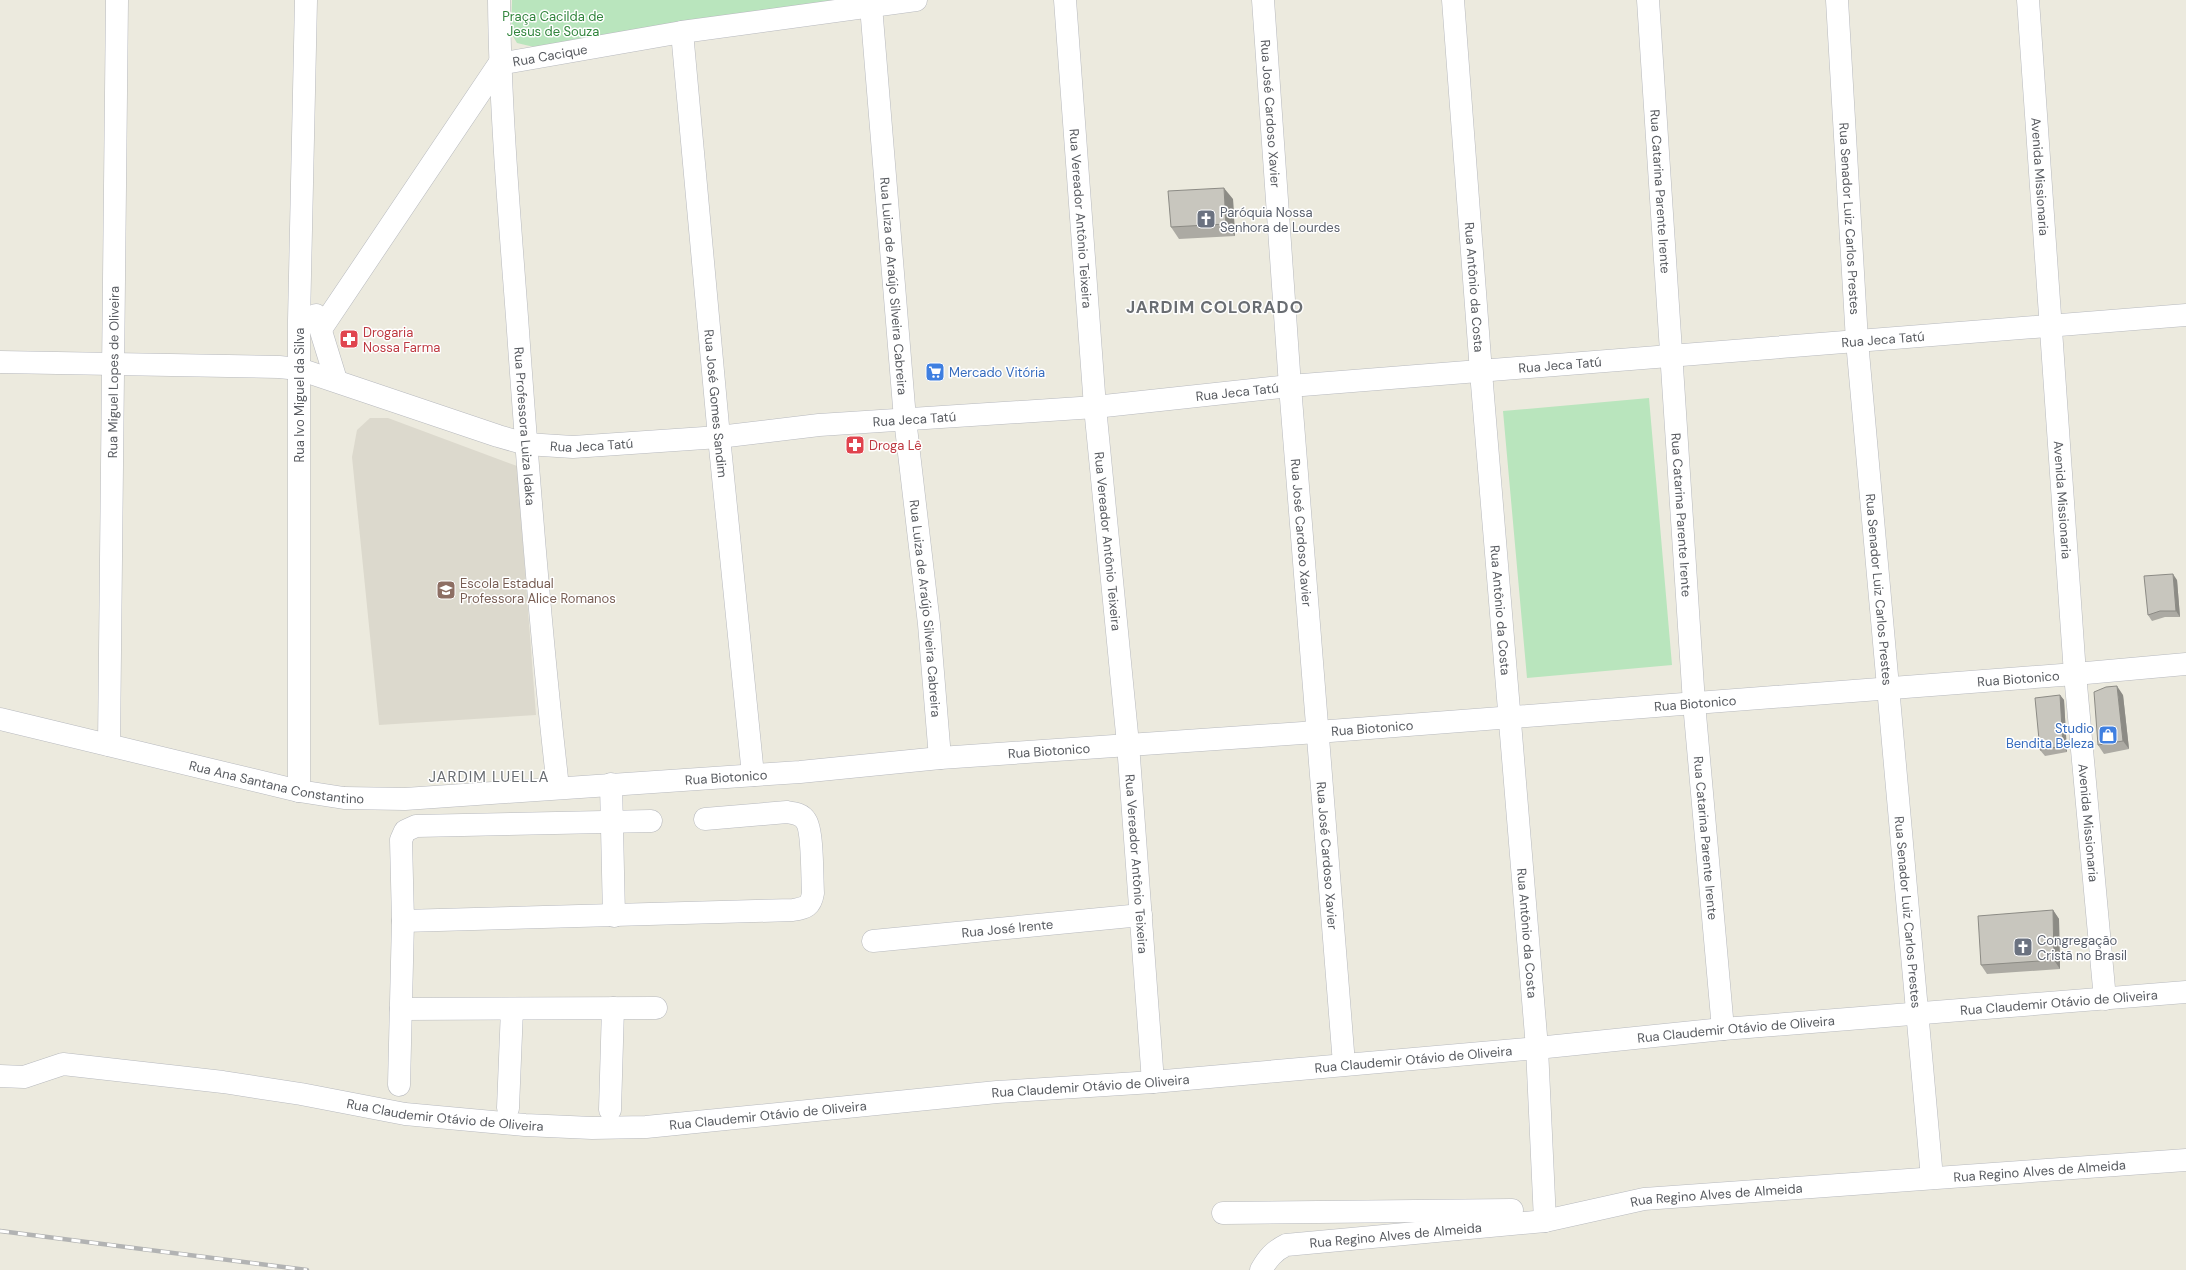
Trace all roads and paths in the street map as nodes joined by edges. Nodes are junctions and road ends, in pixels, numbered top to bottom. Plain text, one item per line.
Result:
1 (117, 0) edge
2 (306, 0) edge
3 (499, 0) edge
4 (916, 0) edge
5 (1065, 0) edge
6 (1263, 0) edge
7 (1453, 0) edge
8 (1648, 0) edge
9 (1837, 0) edge
10 (2028, 0) edge
11 (871, 6) junction
12 (682, 32) junction
13 (500, 64) junction
14 (301, 277) junction
15 (2186, 315) edge
16 (2051, 325) junction
17 (321, 329) junction
18 (1857, 341) junction
19 (1672, 356) junction
20 (0, 362) edge
21 (113, 364) junction
22 (300, 369) junction
23 (1481, 372) junction
24 (336, 380) junction
25 (1290, 386) junction
26 (1095, 407) junction
27 (905, 419) junction
28 (719, 437) junction
29 (526, 444) junction
30 (2186, 664) edge
31 (2075, 674) junction
32 (1889, 687) junction
33 (1694, 703) junction
34 (1510, 716) junction
35 (0, 719) edge
36 (1317, 732) junction
37 (1128, 744) junction
38 (109, 745) junction
39 (940, 758) junction
40 (753, 775) junction
41 (611, 784) junction
42 (558, 787) junction
43 (300, 791) junction
44 (705, 819) dead end
45 (651, 821) dead end
46 (613, 822) junction
47 (1141, 915) junction
48 (614, 916) junction
49 (403, 921) junction
50 (873, 941) dead end
51 (2186, 992) edge
52 (2105, 999) junction
53 (613, 1008) junction
54 (656, 1008) dead end
55 (401, 1009) junction
56 (512, 1009) junction
57 (1916, 1014) junction
58 (1723, 1029) junction
59 (1537, 1048) junction
60 (1344, 1064) junction
61 (0, 1076) edge
62 (1153, 1082) junction
63 (399, 1085) dead end
64 (508, 1108) dead end
65 (610, 1110) dead end
66 (2186, 1160) edge
67 (1932, 1178) junction
68 (1223, 1214) dead end
69 (1544, 1215) junction
70 (1261, 1270) edge

1 - 21 street, Rua Miguel Lopes de Oliveira
2 - 14 street, Rua Ivo Miguel da Silva
3 - 13 street, Rua Professora Luiza Idaka
4 - 11 street, Rua Cacique
5 - 26 street, Rua Vereador Antônio Teixeira
6 - 25 street, Rua José Cardoso Xavier
7 - 23 street, Rua Antônio da Costa
8 - 19 street, Rua Catarina Parente Irente
9 - 18 street, Rua Senador Luiz Carlos Prestes
10 - 16 street, Avenida Missionaria
11 - 12 street, Rua Cacique
11 - 27 street, Rua Luiza de Araújo Silveira Cabreira
12 - 13 street, Rua Cacique
12 - 28 street, Rua José Gomes Sandim
13 - 17 street, Rua Cacique
13 - 29 street, Rua Professora Luiza Idaka
14 - 17 street
14 - 22 street, Rua Ivo Miguel da Silva
15 - 16 street, Rua Jeca Tatú
16 - 18 street, Rua Jeca Tatú
16 - 31 street, Avenida Missionaria
17 - 24 street
18 - 19 street, Rua Jeca Tatú
18 - 32 street, Rua Senador Luiz Carlos Prestes
19 - 23 street, Rua Jeca Tatú
19 - 33 street, Rua Catarina Parente Irente
20 - 21 street, Rua Jeca Tatú
21 - 22 street, Rua Jeca Tatú
21 - 38 street, Rua Miguel Lopes de Oliveira
22 - 24 street, Rua Jeca Tatú
22 - 43 street, Rua Ivo Miguel da Silva
23 - 25 street, Rua Jeca Tatú
23 - 34 street, Rua Antônio da Costa
24 - 29 street, Rua Jeca Tatú
25 - 26 street, Rua Jeca Tatú
25 - 36 street, Rua José Cardoso Xavier
26 - 27 street, Rua Jeca Tatú
26 - 37 street, Rua Vereador Antônio Teixeira
27 - 28 street, Rua Jeca Tatú
27 - 39 street, Rua Luiza de Araújo Silveira Cabreira
28 - 29 street, Rua Jeca Tatú
28 - 40 street, Rua José Gomes Sandim
29 - 42 street, Rua Professora Luiza Idaka
30 - 31 street, Rua Biotonico
31 - 32 street, Rua Biotonico
31 - 52 street, Avenida Missionaria
32 - 33 street, Rua Biotonico
32 - 57 street, Rua Senador Luiz Carlos Prestes
33 - 34 street, Rua Biotonico
33 - 58 street, Rua Catarina Parente Irente
34 - 36 street, Rua Biotonico
34 - 59 street, Rua Antônio da Costa
35 - 38 street, Rua Ana Santana Constantino
36 - 37 street, Rua Biotonico
36 - 60 street, Rua José Cardoso Xavier
37 - 39 street, Rua Biotonico
37 - 47 street, Rua Vereador Antônio Teixeira
38 - 43 street, Rua Ana Santana Constantino
39 - 40 street, Rua Biotonico
40 - 41 street, Rua Biotonico
41 - 42 street, Rua Biotonico
41 - 46 street
42 - 43 street, Rua Ana Santana Constantino
44 - 48 street
45 - 46 street
46 - 48 street
46 - 49 street
47 - 50 street, Rua José Irente
47 - 62 street, Rua Vereador Antônio Teixeira
48 - 49 street
49 - 55 street
51 - 52 street, Rua Claudemir Otávio de Oliveira
52 - 57 street, Rua Claudemir Otávio de Oliveira
53 - 54 street
53 - 56 street
53 - 65 street
55 - 56 street
55 - 63 street
56 - 64 street
57 - 58 street, Rua Claudemir Otávio de Oliveira
57 - 67 street, Rua Senador Luiz Carlos Prestes
58 - 59 street, Rua Claudemir Otávio de Oliveira
59 - 60 street, Rua Claudemir Otávio de Oliveira
59 - 69 street, Rua Antônio da Costa
60 - 62 street, Rua Claudemir Otávio de Oliveira
61 - 62 street, Rua Claudemir Otávio de Oliveira
66 - 67 street, Rua Regino Alves de Almeida
67 - 69 street, Rua Regino Alves de Almeida
68 - 69 street
69 - 70 street, Rua Regino Alves de Almeida

